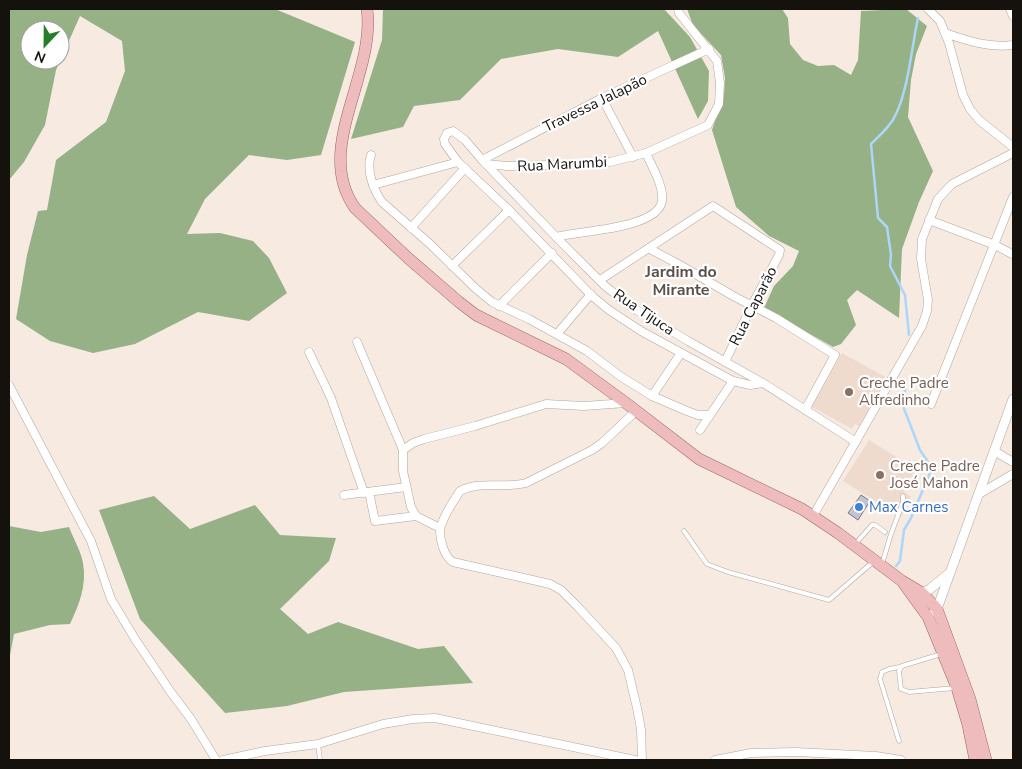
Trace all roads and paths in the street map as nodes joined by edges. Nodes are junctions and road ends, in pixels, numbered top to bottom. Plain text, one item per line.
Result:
1 (367, 9) edge
2 (678, 9) edge
3 (928, 9) edge
4 (1010, 9) edge
5 (1013, 16) edge
6 (945, 33) junction
7 (1013, 45) edge
8 (709, 49) junction
9 (602, 98) junction
10 (1013, 147) edge
11 (646, 153) junction
12 (1013, 153) edge
13 (371, 155) dead end
14 (633, 157) junction
15 (458, 162) junction
16 (484, 162) junction
17 (465, 168) junction
18 (373, 185) junction
19 (1013, 197) edge
20 (509, 210) junction
21 (928, 220) junction
22 (411, 228) junction
23 (556, 236) junction
24 (995, 245) junction
25 (650, 249) junction
26 (552, 253) junction
27 (1012, 254) edge
28 (452, 266) junction
29 (600, 280) junction
30 (591, 294) junction
31 (752, 305) junction
32 (499, 306) junction
33 (556, 334) junction
34 (357, 342) dead end
35 (309, 352) dead end
36 (681, 353) junction
37 (725, 362) junction
38 (733, 381) junction
39 (9, 384) edge
40 (763, 384) junction
41 (652, 396) junction
42 (1013, 399) edge
43 (626, 402) junction
44 (931, 404) dead end
45 (805, 410) junction
46 (636, 411) junction
47 (710, 415) junction
48 (700, 430) dead end
49 (856, 442) junction
50 (403, 450) junction
51 (994, 451) junction
52 (1013, 462) edge
53 (1013, 474) edge
54 (1009, 480) edge
55 (406, 487) junction
56 (366, 492) junction
57 (979, 494) junction
58 (344, 495) dead end
59 (903, 496) dead end
60 (416, 516) junction
61 (812, 516) junction
62 (440, 528) junction
63 (684, 530) dead end
64 (885, 532) dead end
65 (854, 545) junction
66 (878, 563) junction
67 (951, 570) junction
68 (918, 595) junction
69 (938, 609) junction
70 (928, 617) junction
71 (943, 654) junction
72 (900, 667) junction
73 (957, 688) junction
74 (899, 741) dead end
75 (318, 744) junction
76 (596, 752) junction
77 (216, 760) edge
78 (223, 760) edge
79 (320, 760) edge
80 (595, 760) edge
81 (635, 760) edge
82 (642, 760) edge
83 (716, 760) edge
84 (901, 760) edge
85 (975, 760) edge
86 (986, 760) edge

1 - 43 main road
2 - 8 street, Rua Marumbi
3 - 6 street
4 - 5 street
6 - 7 street
6 - 10 street
8 - 9 street, Travessa Jalapão
8 - 11 street, Rua Marumbi
9 - 14 street
9 - 16 street, Travessa Jalapão
11 - 14 street, Rua Marumbi
11 - 23 street
12 - 21 street
13 - 18 street
14 - 16 street, Rua Marumbi
15 - 16 street, Rua Tijuca
15 - 17 street
15 - 18 street
16 - 23 street, Rua Tijuca
17 - 20 street
17 - 22 street
18 - 22 street
19 - 24 street
20 - 26 street
20 - 28 street
21 - 24 street
21 - 49 street
22 - 28 street
23 - 29 street, Rua Tijuca
24 - 27 street
24 - 44 street
25 - 29 street
25 - 31 street
25 - 31 street, Rua Caparão
26 - 30 street
26 - 32 street
28 - 32 street
29 - 37 street, Rua Tijuca
30 - 33 street
30 - 36 street
31 - 37 street, Rua Caparão
31 - 45 street
32 - 33 street
33 - 41 street
34 - 50 street
35 - 56 street
36 - 38 street
36 - 41 street
37 - 40 street, Rua Tijuca
38 - 40 street
38 - 47 street
39 - 77 street
40 - 45 street, Rua Tijuca
41 - 47 street
42 - 51 street
43 - 46 main road
43 - 50 street
45 - 49 street, Rua Tijuca
46 - 61 main road
46 - 62 street
47 - 48 street
49 - 61 street
50 - 55 street
51 - 52 street
51 - 57 street
53 - 54 street
54 - 57 street
55 - 56 street
55 - 60 street
56 - 58 street
56 - 60 street
57 - 67 street
59 - 66 lane
60 - 62 street
61 - 65 main road
62 - 82 street
63 - 66 lane
64 - 65 lane
65 - 66 main road
66 - 68 main road
67 - 68 street
67 - 69 street
68 - 69 main road
68 - 70 main road
69 - 70 street
69 - 86 main road
70 - 71 main road
71 - 72 lane
71 - 73 main road
72 - 73 lane
72 - 74 lane
73 - 85 main road
75 - 76 street
75 - 78 street
75 - 79 lane
76 - 80 street
76 - 81 street
83 - 84 street

